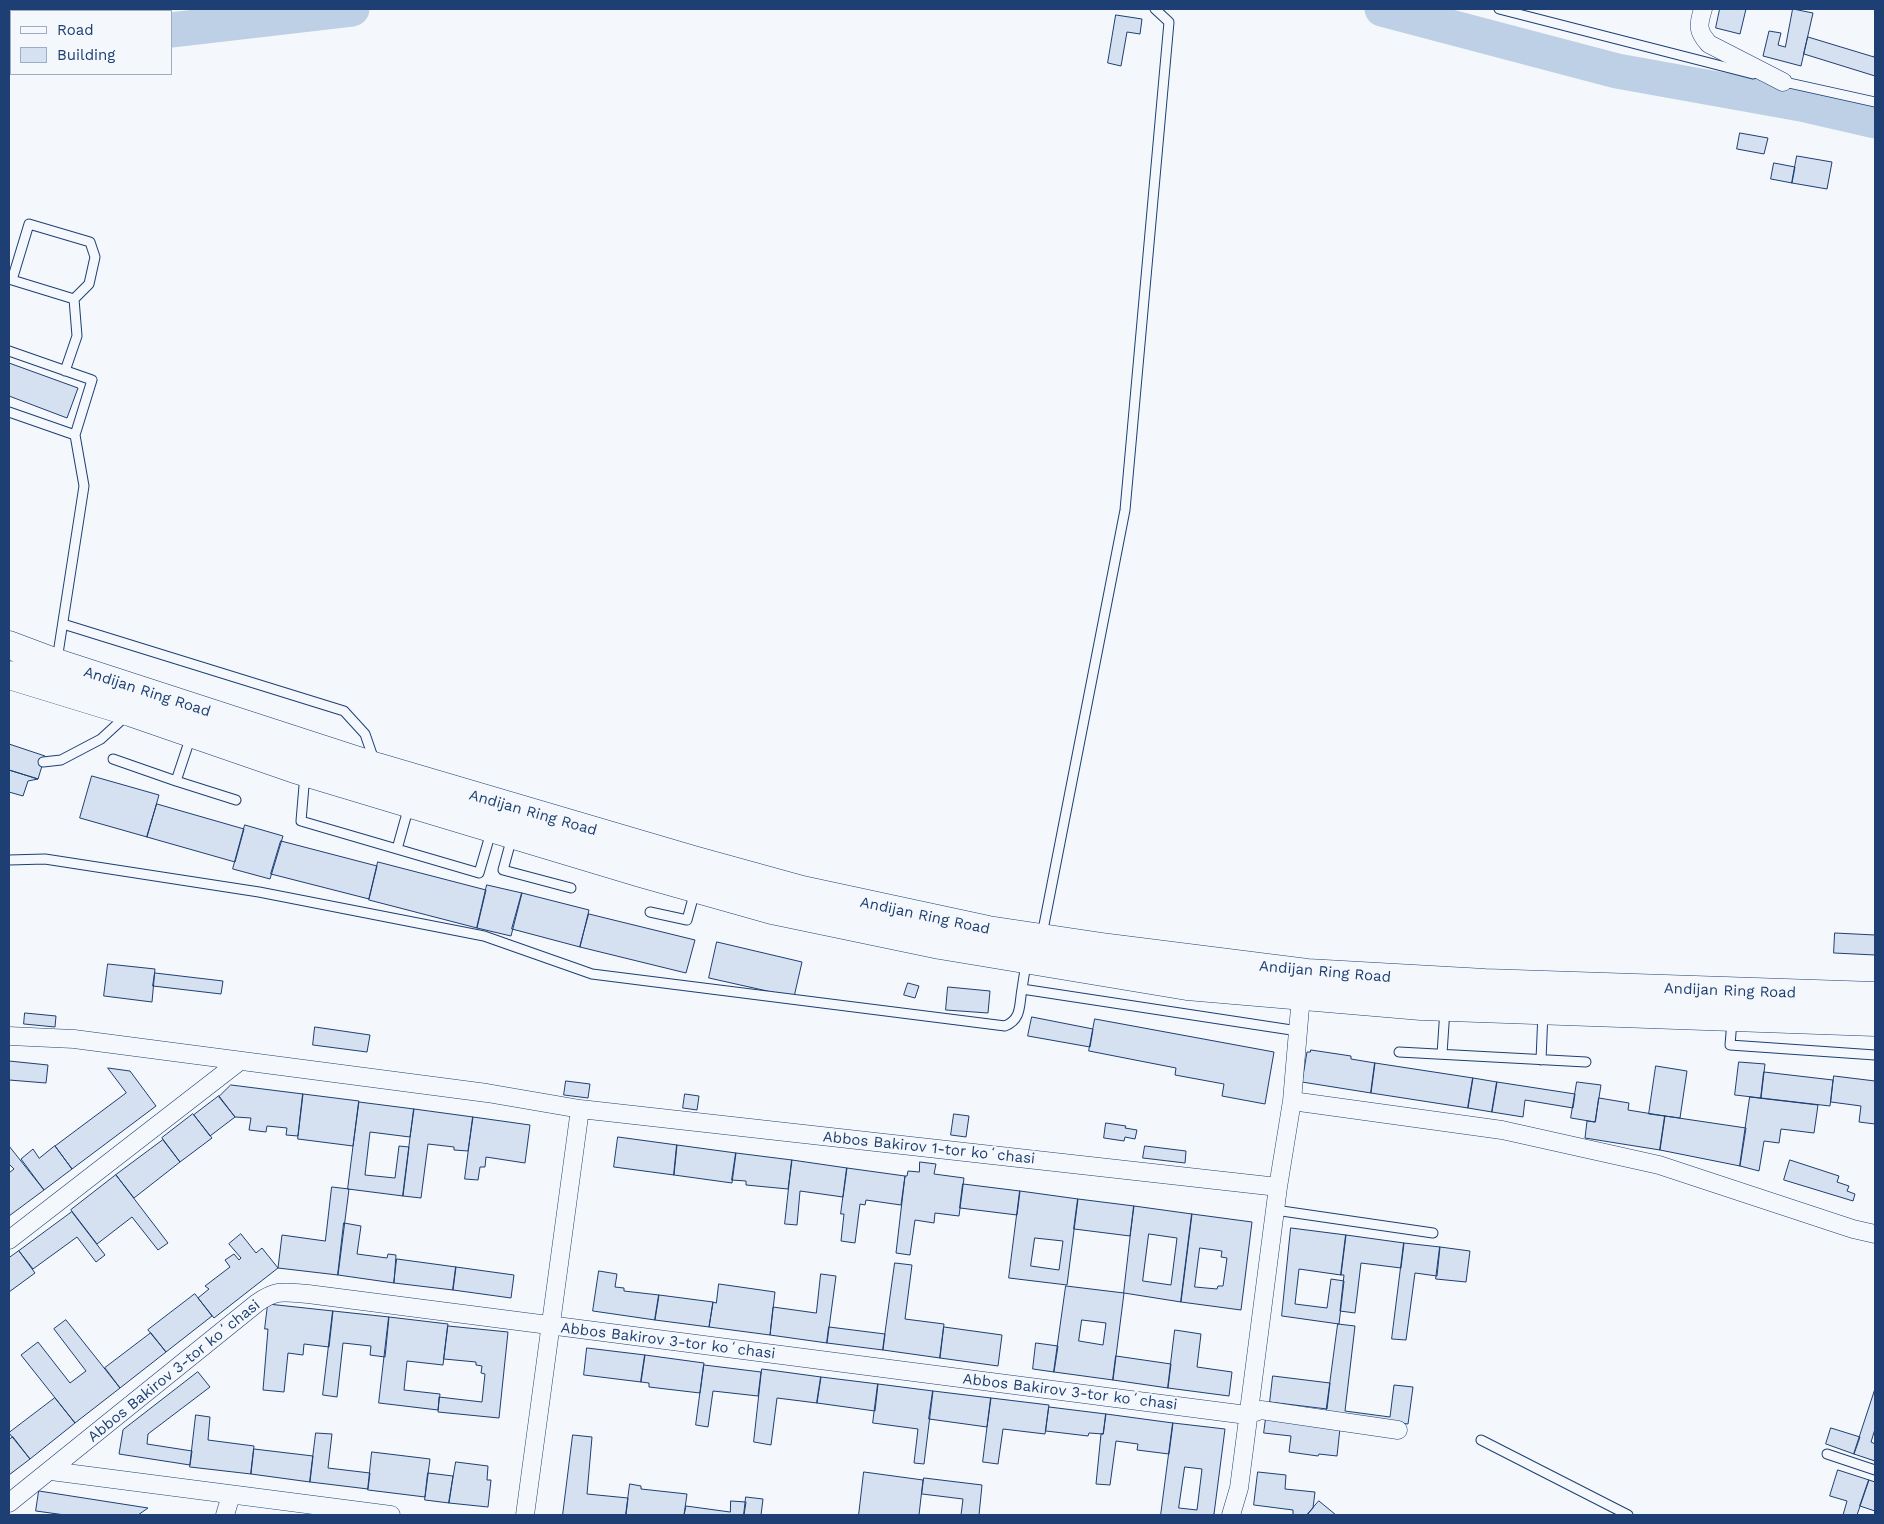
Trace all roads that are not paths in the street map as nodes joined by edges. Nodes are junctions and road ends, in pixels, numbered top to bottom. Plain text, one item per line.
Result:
1 (1155, 9) edge
2 (1499, 9) edge
3 (1703, 9) edge
4 (1783, 82) junction
5 (1875, 102) edge
6 (74, 299) junction
7 (9, 351) edge
8 (65, 371) junction
9 (9, 412) edge
10 (75, 435) junction
11 (63, 624) junction
12 (9, 645) edge
13 (57, 663) junction
14 (9, 675) edge
15 (130, 712) junction
16 (192, 733) junction
17 (112, 759) dead end
18 (43, 762) dead end
19 (377, 768) junction
20 (305, 772) junction
21 (176, 781) junction
22 (236, 800) dead end
23 (410, 803) junction
24 (502, 831) junction
25 (396, 848) junction
26 (9, 860) edge
27 (571, 888) dead end
28 (695, 888) junction
29 (650, 912) dead end
30 (1034, 949) junction
31 (1022, 989) junction
32 (1301, 996) junction
33 (1875, 996) edge
34 (1445, 1007) junction
35 (1544, 1011) junction
36 (1732, 1017) junction
37 (1875, 1022) edge
38 (1298, 1031) junction
39 (9, 1036) edge
40 (1399, 1052) dead end
41 (1442, 1054) junction
42 (1875, 1055) edge
43 (1541, 1060) junction
44 (240, 1062) junction
45 (1586, 1062) dead end
46 (1292, 1101) junction
47 (580, 1109) junction
48 (1278, 1187) junction
49 (1275, 1210) junction
50 (1433, 1233) dead end
51 (1875, 1234) edge
52 (9, 1240) edge
53 (551, 1326) junction
54 (1247, 1415) junction
55 (1398, 1430) dead end
56 (1481, 1440) dead end
57 (1827, 1454) dead end
58 (51, 1470) junction
59 (1875, 1470) edge
60 (231, 1495) junction
61 (9, 1503) edge
62 (225, 1515) edge
63 (391, 1515) edge
64 (525, 1515) edge
65 (1231, 1515) edge
66 (1628, 1515) edge

1 - 30 lane
2 - 4 lane
3 - 4 street
4 - 5 lane
6 - 6 lane
6 - 8 lane
7 - 8 lane
8 - 10 lane
9 - 10 lane
10 - 11 lane
11 - 13 lane
11 - 19 lane
12 - 13 highway, Andijan Ring Road
13 - 19 highway, Andijan Ring Road
14 - 15 highway, Andijan Ring Road
15 - 16 highway, Andijan Ring Road
15 - 18 lane
16 - 20 highway, Andijan Ring Road
16 - 21 lane
17 - 21 lane
19 - 30 highway, Andijan Ring Road
20 - 23 highway, Andijan Ring Road
20 - 25 lane
21 - 22 lane
23 - 24 highway, Andijan Ring Road
23 - 25 lane
24 - 25 lane
24 - 27 lane
24 - 28 highway, Andijan Ring Road
26 - 31 lane
28 - 29 lane
28 - 30 highway, Andijan Ring Road
30 - 31 lane
30 - 32 highway, Andijan Ring Road
30 - 33 highway, Andijan Ring Road
31 - 38 lane
32 - 34 highway, Andijan Ring Road
32 - 38 street
34 - 35 highway, Andijan Ring Road
34 - 41 lane
35 - 36 highway, Andijan Ring Road
35 - 43 lane
36 - 37 highway, Andijan Ring Road
36 - 42 lane
38 - 46 street
39 - 44 street, Abbos Bakirov 1-tor koʻchasi
40 - 41 lane
41 - 43 lane
43 - 45 lane
44 - 47 street, Abbos Bakirov 1-tor koʻchasi
44 - 52 street
46 - 48 street
46 - 51 street
47 - 48 street, Abbos Bakirov 1-tor koʻchasi
47 - 53 street
48 - 49 street
49 - 50 lane
49 - 54 street
53 - 54 street, Abbos Bakirov 3-tor koʻchasi
53 - 58 street, Abbos Bakirov 3-tor koʻchasi
53 - 64 street
54 - 55 street, Abbos Bakirov 3-tor koʻchasi
54 - 65 street
56 - 66 lane
57 - 59 lane
58 - 60 street
58 - 61 street, Abbos Bakirov 3-tor koʻchasi
60 - 62 street
60 - 63 street

